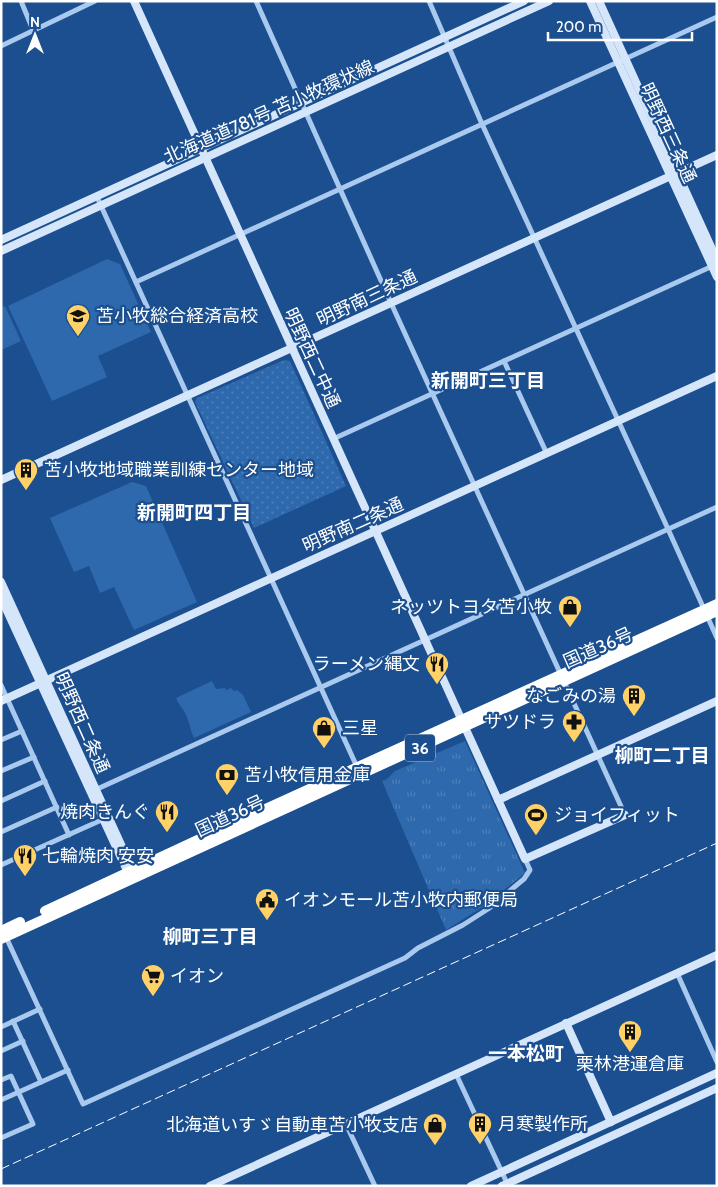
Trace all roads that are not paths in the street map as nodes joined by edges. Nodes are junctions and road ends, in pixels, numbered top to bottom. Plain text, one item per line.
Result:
1 (21, 1) edge
2 (95, 1) edge
3 (134, 1) edge
4 (256, 1) edge
5 (429, 1) edge
6 (524, 1) edge
7 (549, 1) edge
8 (590, 1) edge
9 (599, 1) edge
10 (717, 17) edge
11 (34, 30) junction
12 (446, 37) junction
13 (1, 46) edge
14 (448, 47) junction
15 (622, 61) junction
16 (302, 104) junction
17 (305, 112) junction
18 (482, 124) junction
19 (201, 149) junction
20 (717, 155) edge
21 (205, 158) junction
22 (674, 174) junction
23 (340, 190) junction
24 (97, 197) junction
25 (100, 205) junction
26 (239, 235) junction
27 (534, 238) junction
28 (1, 240) edge
29 (1, 251) edge
30 (715, 264) edge
31 (717, 277) edge
32 (136, 282) junction
33 (391, 303) junction
34 (576, 329) junction
35 (292, 348) junction
36 (504, 361) junction
37 (717, 376) edge
38 (433, 394) junction
39 (188, 396) junction
40 (619, 420) junction
41 (333, 439) junction
42 (547, 454) junction
43 (1, 480) edge
44 (475, 486) junction
45 (717, 507) edge
46 (668, 529) junction
47 (375, 531) junction
48 (271, 579) junction
49 (2, 586) edge
50 (524, 594) junction
51 (1, 598) edge
52 (717, 604) edge
53 (717, 611) edge
54 (705, 613) junction
55 (717, 638) edge
56 (423, 640) junction
57 (563, 678) junction
58 (43, 682) junction
59 (1, 685) edge
60 (320, 687) junction
61 (4, 700) edge
62 (717, 701) edge
63 (463, 724) junction
64 (22, 731) junction
65 (1, 740) edge
66 (598, 756) junction
67 (34, 757) junction
68 (1, 771) edge
69 (358, 771) junction
70 (45, 781) junction
71 (93, 791) junction
72 (498, 800) junction
73 (1, 801) edge
74 (56, 806) junction
75 (625, 814) joint
76 (105, 818) junction
77 (1, 832) edge
78 (69, 835) junction
79 (525, 859) junction
80 (1, 865) edge
81 (132, 874) junction
82 (2, 933) edge
83 (717, 955) edge
84 (676, 973) junction
85 (40, 1009) junction
86 (13, 1021) junction
87 (566, 1023) junction
88 (1, 1027) edge
89 (22, 1041) junction
90 (1, 1051) edge
91 (717, 1062) edge
92 (68, 1070) junction
93 (717, 1073) edge
94 (456, 1074) junction
95 (1, 1080) edge
96 (41, 1082) junction
97 (717, 1088) edge
98 (18, 1092) junction
99 (1, 1100) edge
100 (611, 1122) junction
101 (346, 1124) junction
102 (1, 1138) edge
103 (502, 1172) junction
104 (504, 1185) edge
105 (210, 1186) edge
106 (374, 1186) edge
107 (471, 1186) edge

1 - 11 street
2 - 11 street
3 - 19 street, 明野西二中通
4 - 16 street
5 - 12 street
6 - 12 street, 北海道道781号 苫小牧環状線
7 - 14 street, 北海道道781号 苫小牧環状線
8 - 15 street, 明野西三条通
9 - 15 street, 明野西三条通
10 - 15 street
11 - 13 street
12 - 14 street
12 - 16 street, 北海道道781号 苫小牧環状線
14 - 17 street, 北海道道781号 苫小牧環状線
14 - 18 street
15 - 18 street
15 - 22 street, 明野西三条通
16 - 17 street
16 - 19 street, 北海道道781号 苫小牧環状線
17 - 21 street, 北海道道781号 苫小牧環状線
17 - 23 street
18 - 23 street
18 - 27 street
19 - 21 street, 明野西二中通
19 - 24 street, 北海道道781号 苫小牧環状線
20 - 22 street, 明野南三条通
21 - 25 street, 北海道道781号 苫小牧環状線
21 - 26 street, 明野西二中通
22 - 27 street, 明野南三条通
22 - 30 street, 明野西三条通
23 - 26 street
23 - 33 street
24 - 25 street
24 - 28 street, 北海道道781号 苫小牧環状線
25 - 29 street, 北海道道781号 苫小牧環状線
25 - 32 street
26 - 32 street
26 - 35 street, 明野西二中通
27 - 33 street, 明野南三条通
27 - 34 street
30 - 31 street, 明野西三条通
30 - 34 street
32 - 39 street
33 - 35 street, 明野南三条通
33 - 38 street
34 - 36 street
34 - 40 street
35 - 39 street, 明野南三条通
35 - 41 street, 明野西二中通
36 - 38 street
36 - 42 street
37 - 40 street, 明野南二条通
38 - 41 street
38 - 44 street
39 - 43 street, 明野南三条通
39 - 48 street
40 - 42 street, 明野南二条通
40 - 46 street
41 - 47 street, 明野西二中通
42 - 44 street, 明野南二条通
44 - 47 street, 明野南二条通
44 - 50 street
45 - 46 street
46 - 50 street
46 - 54 street
47 - 48 street, 明野南二条通
47 - 56 street, 明野西二中通
48 - 58 street, 明野南二条通
48 - 60 street
49 - 58 street, 明野西二条通
50 - 56 street
50 - 57 street
51 - 58 street, 明野西二条通
52 - 54 highway, 国道36号 / 36
53 - 54 highway, 国道36号 / 36
54 - 55 street
54 - 57 highway, 国道36号 / 36
56 - 60 street
56 - 63 street, 明野西二中通
57 - 63 highway, 国道36号 / 36
57 - 66 street
58 - 61 street, 明野南二条通
58 - 71 street, 明野西二条通
59 - 61 street
60 - 69 street
60 - 71 street
61 - 64 street
62 - 66 street
63 - 69 highway, 国道36号 / 36
63 - 72 street, 明野西二中通
64 - 65 street
64 - 67 street
66 - 72 street
66 - 75 street
67 - 68 street
67 - 70 street
69 - 81 highway, 国道36号 / 36
70 - 73 street
70 - 74 street
71 - 76 street, 明野西二条通
72 - 79 street, 明野西二中通
74 - 77 street
74 - 78 street
75 - 79 street
76 - 78 street
76 - 81 street, 明野西二条通
78 - 80 street
79 - 92 street
81 - 82 highway, 国道36号 / 36
82 - 85 street
83 - 84 street
84 - 87 street
84 - 91 street
85 - 86 street
85 - 92 street
86 - 88 street
86 - 89 street
87 - 94 street
87 - 100 street
89 - 90 street
89 - 96 street
92 - 96 street
93 - 100 street
94 - 101 street
94 - 103 street
95 - 98 street
96 - 98 street
97 - 104 street
98 - 99 street
98 - 102 street
100 - 103 street
101 - 105 street
101 - 106 street
103 - 104 street
103 - 107 street

